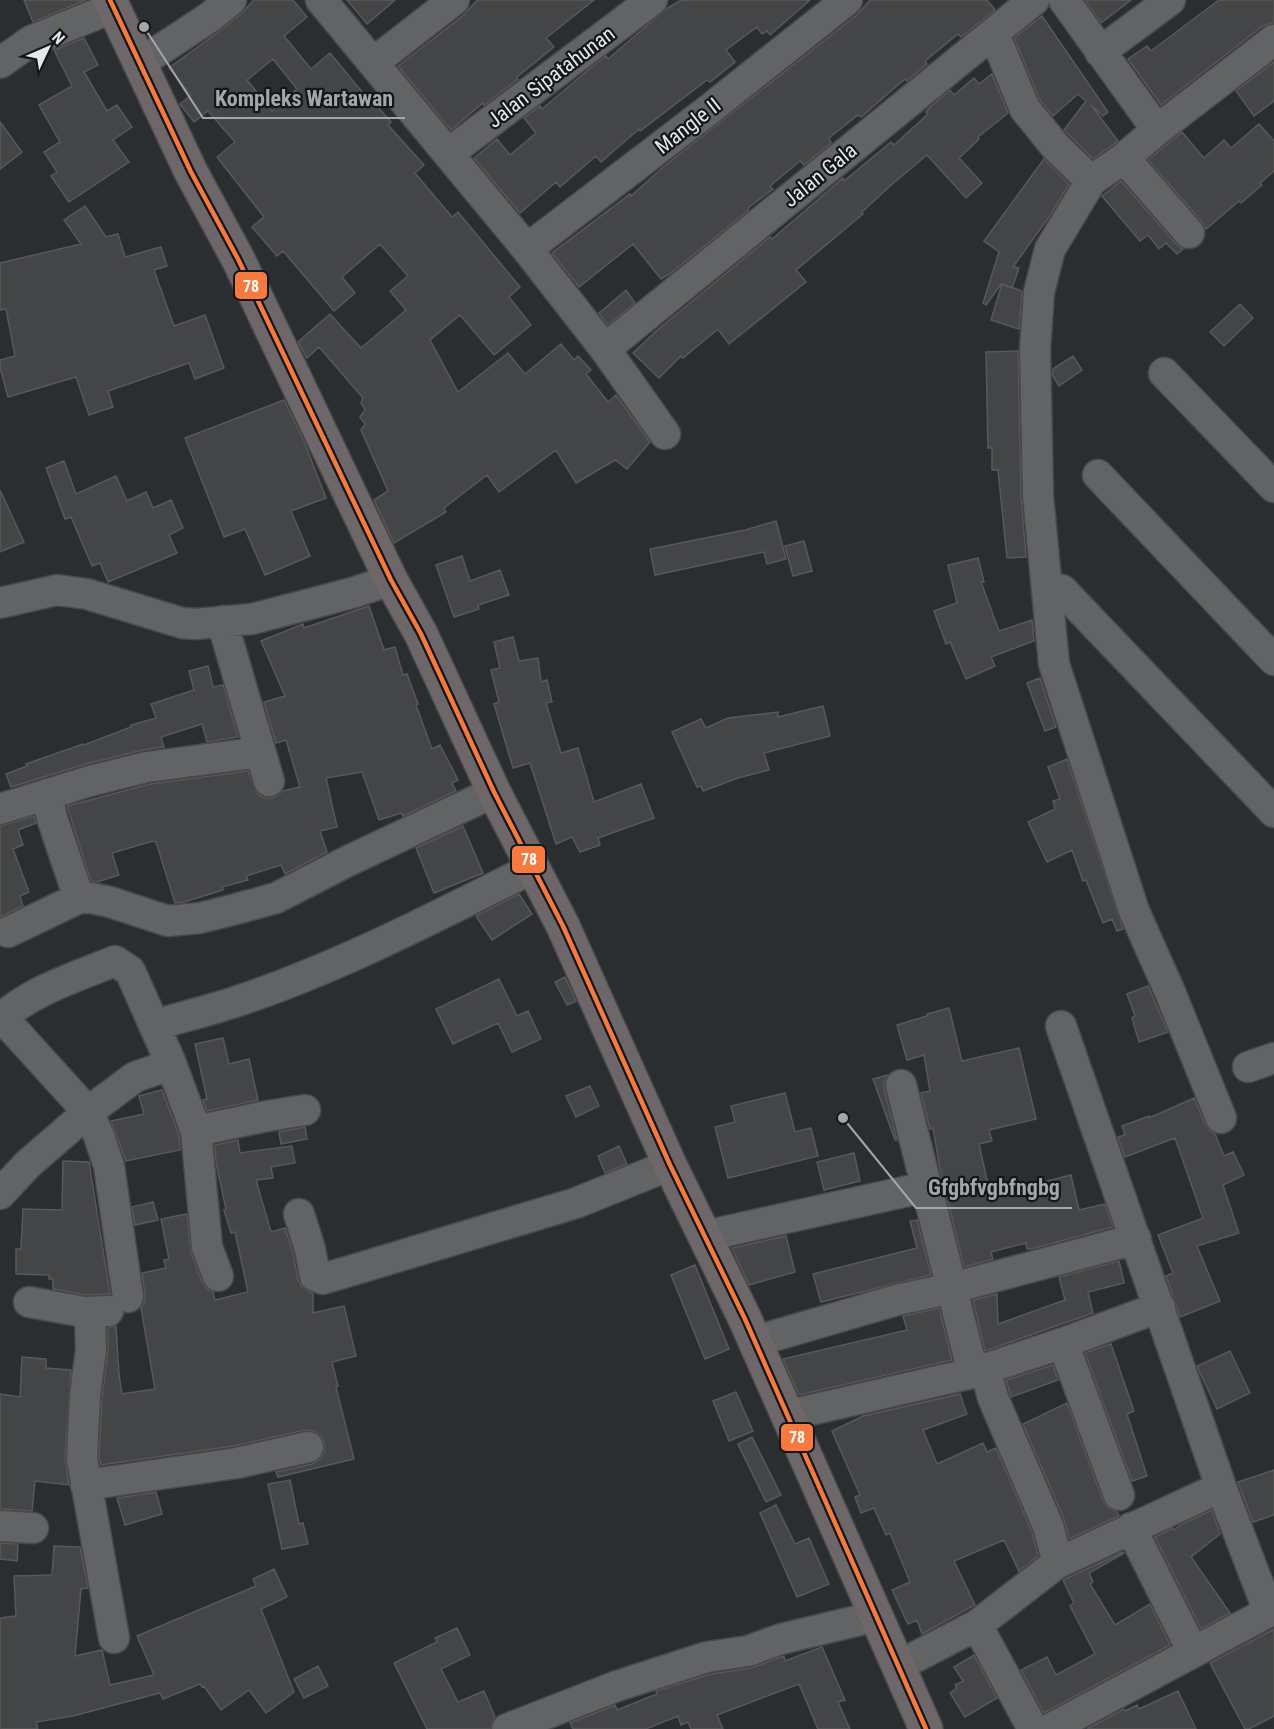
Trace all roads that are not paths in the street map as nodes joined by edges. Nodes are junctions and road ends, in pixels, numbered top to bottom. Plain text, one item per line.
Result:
1 (231, 0) edge
2 (321, 0) edge
3 (454, 0) edge
4 (652, 0) edge
5 (847, 0) edge
6 (1034, 0) edge
7 (1064, 0) edge
8 (1170, 0) edge
9 (112, 3) edge
10 (994, 34) junction
11 (1274, 40) edge
12 (4, 51) edge
13 (1101, 52) junction
14 (140, 63) junction
15 (373, 63) junction
16 (1157, 130) junction
17 (449, 153) junction
18 (1124, 158) junction
19 (1091, 181) junction
20 (1189, 234) dead end
21 (527, 249) junction
22 (605, 349) junction
23 (1164, 373) dead end
24 (665, 434) dead end
25 (1098, 475) dead end
26 (1274, 487) edge
27 (391, 580) junction
28 (1062, 590) dead end
29 (0, 603) edge
30 (222, 621) junction
31 (1274, 660) edge
32 (260, 752) junction
33 (269, 781) dead end
34 (494, 792) junction
35 (47, 794) junction
36 (0, 809) edge
37 (1273, 809) edge
38 (533, 868) junction
39 (79, 898) junction
40 (8, 932) dead end
41 (0, 1018) edge
42 (154, 1025) junction
43 (1061, 1026) dead end
44 (170, 1061) junction
45 (901, 1085) dead end
46 (305, 1110) dead end
47 (88, 1112) junction
48 (1221, 1118) dead end
49 (196, 1131) junction
50 (670, 1165) junction
51 (926, 1187) junction
52 (0, 1194) edge
53 (299, 1214) dead end
54 (705, 1236) junction
55 (1136, 1239) junction
56 (218, 1276) dead end
57 (952, 1288) junction
58 (29, 1302) dead end
59 (109, 1307) junction
60 (1160, 1307) junction
61 (756, 1341) junction
62 (1063, 1343) junction
63 (979, 1371) junction
64 (789, 1415) junction
65 (308, 1447) dead end
66 (86, 1485) junction
67 (1221, 1487) junction
68 (1119, 1495) dead end
69 (0, 1526) edge
70 (33, 1528) dead end
71 (1131, 1528) junction
72 (1058, 1563) junction
73 (1271, 1610) edge
74 (877, 1616) junction
75 (977, 1625) junction
76 (114, 1638) dead end
77 (1193, 1652) junction
78 (898, 1666) junction
79 (507, 1729) edge
80 (926, 1729) edge
81 (1033, 1729) edge
82 (1050, 1729) edge

1 - 14 street
2 - 15 street
3 - 15 street
4 - 17 street, Jalan Sipatahunan
5 - 21 street, Mangle II
6 - 10 street, Jalan Gala
7 - 13 street
8 - 13 street
9 - 12 street
9 - 14 main road
10 - 19 street
10 - 22 street, Jalan Gala
11 - 16 street
13 - 16 street
14 - 27 main road
15 - 17 street
16 - 18 street
17 - 21 street
18 - 19 street
18 - 20 street
19 - 48 street
21 - 22 street
22 - 24 street
23 - 26 street
25 - 31 street
27 - 30 street
27 - 34 main road
28 - 37 street
29 - 30 street
30 - 32 street
32 - 33 street
32 - 35 street
34 - 38 main road
34 - 39 street
35 - 36 street
35 - 39 street
38 - 42 street
38 - 50 main road
39 - 40 street
41 - 42 street
41 - 47 street
42 - 44 street
43 - 55 street
44 - 47 street
44 - 49 street
45 - 51 street
46 - 49 street
47 - 52 street
47 - 59 street
49 - 56 street
50 - 53 street
50 - 54 main road
51 - 54 street
51 - 57 street
54 - 61 main road
55 - 57 street
55 - 60 street
57 - 61 street
57 - 63 street
58 - 59 street
59 - 66 street
60 - 62 street
60 - 67 street
61 - 64 main road
62 - 63 street
62 - 68 street
63 - 64 street
63 - 72 street
64 - 74 main road
65 - 66 street
66 - 76 street
67 - 71 street
67 - 73 street
69 - 70 street
71 - 72 street
71 - 77 street
72 - 75 street
73 - 77 street
74 - 78 main road
74 - 79 street
75 - 78 street
75 - 81 street
77 - 82 street
78 - 80 main road

